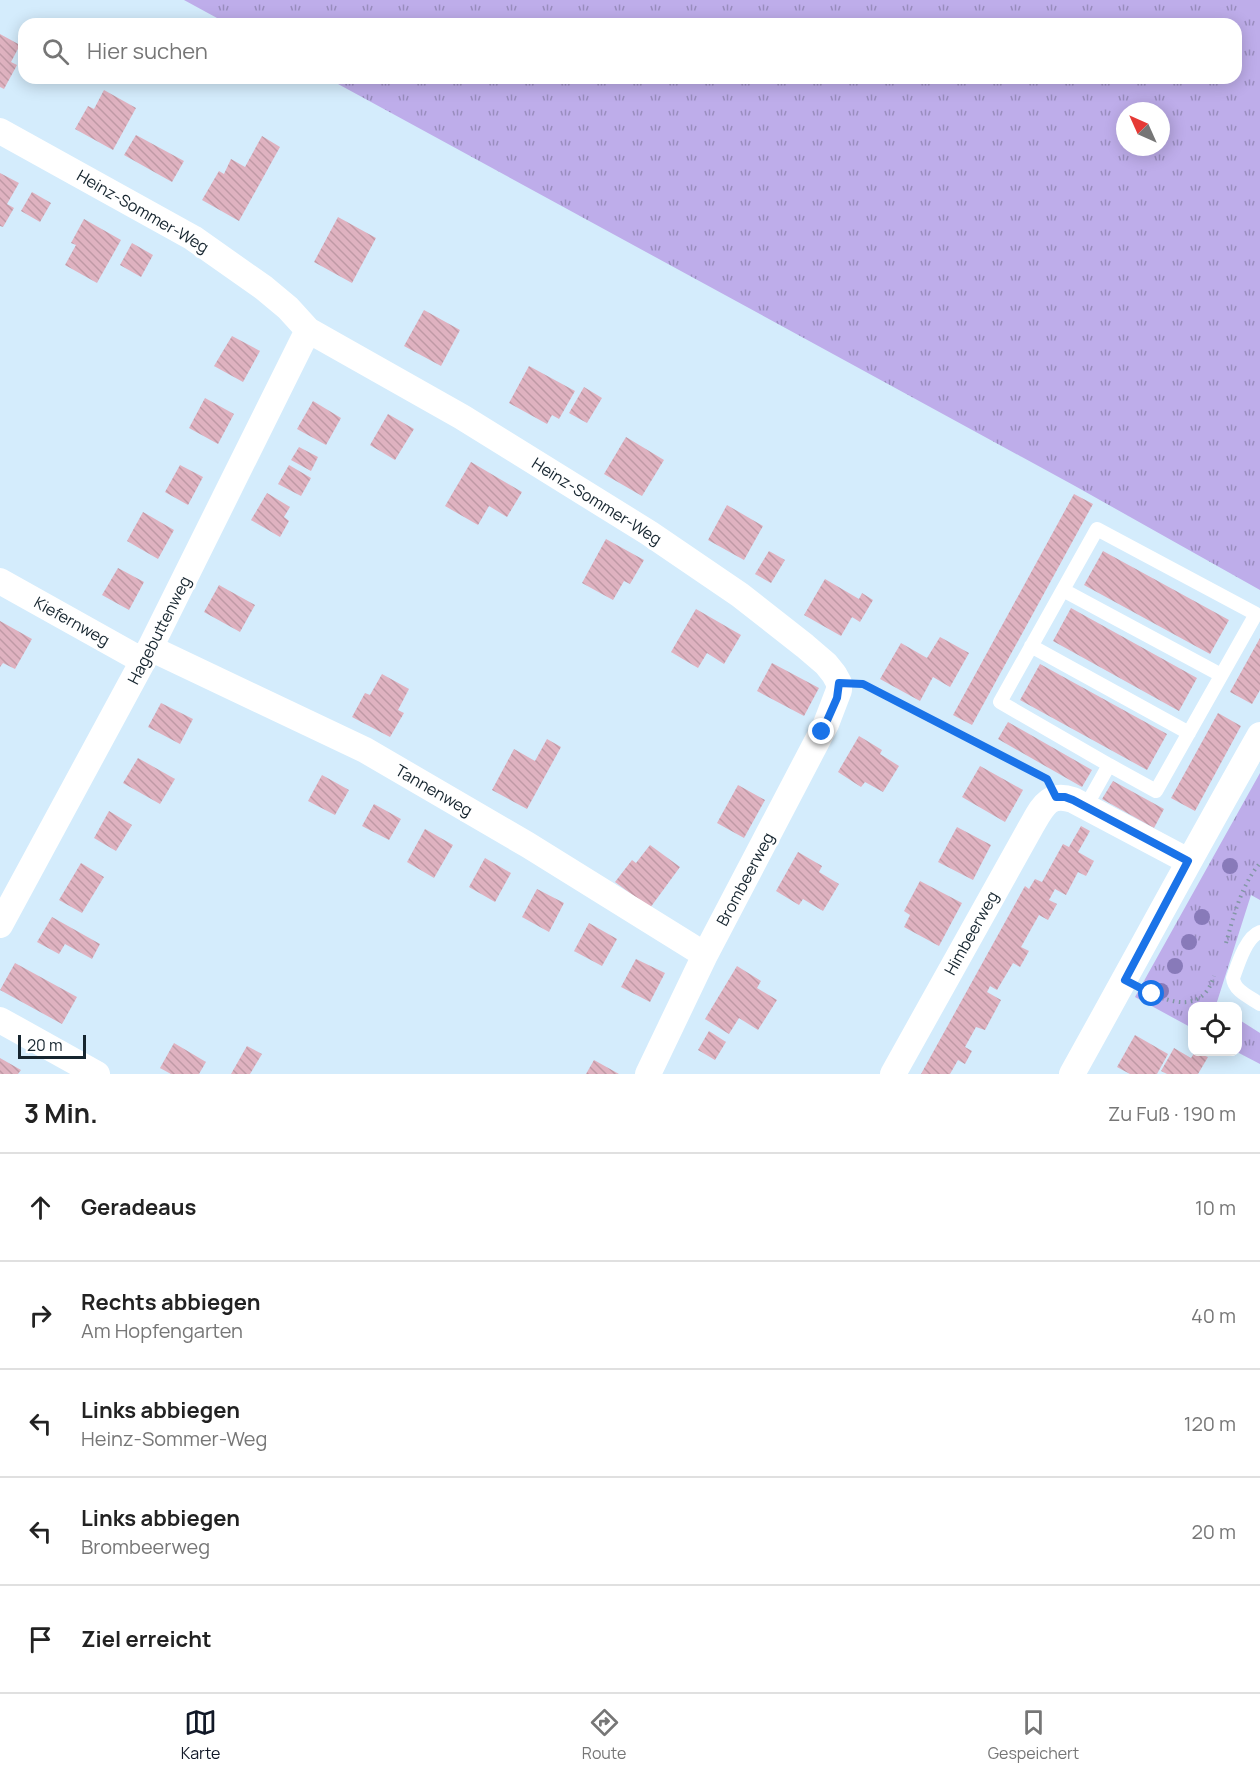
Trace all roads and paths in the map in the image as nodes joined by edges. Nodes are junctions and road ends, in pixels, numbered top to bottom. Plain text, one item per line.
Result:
1 (0, 130) edge
2 (308, 330) junction
3 (0, 581) edge
4 (1063, 590) junction
5 (1032, 646) junction
6 (147, 655) junction
7 (1221, 675) junction
8 (839, 683) junction
9 (1189, 733) junction
10 (1260, 735) edge
11 (1109, 765) junction
12 (1056, 797) junction
13 (1086, 806) junction
14 (1188, 861) junction
15 (1260, 863) edge
16 (0, 925) edge
17 (1260, 932) edge
18 (1225, 945) dead end
19 (705, 955) junction
20 (1216, 970) dead end
21 (1125, 980) junction
22 (1260, 1004) edge
23 (0, 1020) edge
24 (1078, 1072) edge
25 (97, 1074) edge
26 (648, 1074) edge
27 (893, 1074) edge

1 - 2 street, Heinz-Sommer-Weg
2 - 6 street, Hagebuttenweg
2 - 8 street, Heinz-Sommer-Weg
3 - 6 street, Kiefernweg
4 - 5 lane
4 - 7 lane
4 - 7 lane
5 - 9 lane
5 - 11 lane
6 - 16 street, Hagebuttenweg
6 - 19 street, Tannenweg
7 - 9 lane
8 - 12 path
8 - 19 street, Brombeerweg
9 - 11 lane
10 - 14 street
11 - 13 lane
12 - 13 street
12 - 27 street, Himbeerweg
13 - 14 street
14 - 21 street
15 - 18 path
17 - 22 lane
19 - 26 street, Brombeerweg
20 - 21 path
21 - 24 street
23 - 25 street

